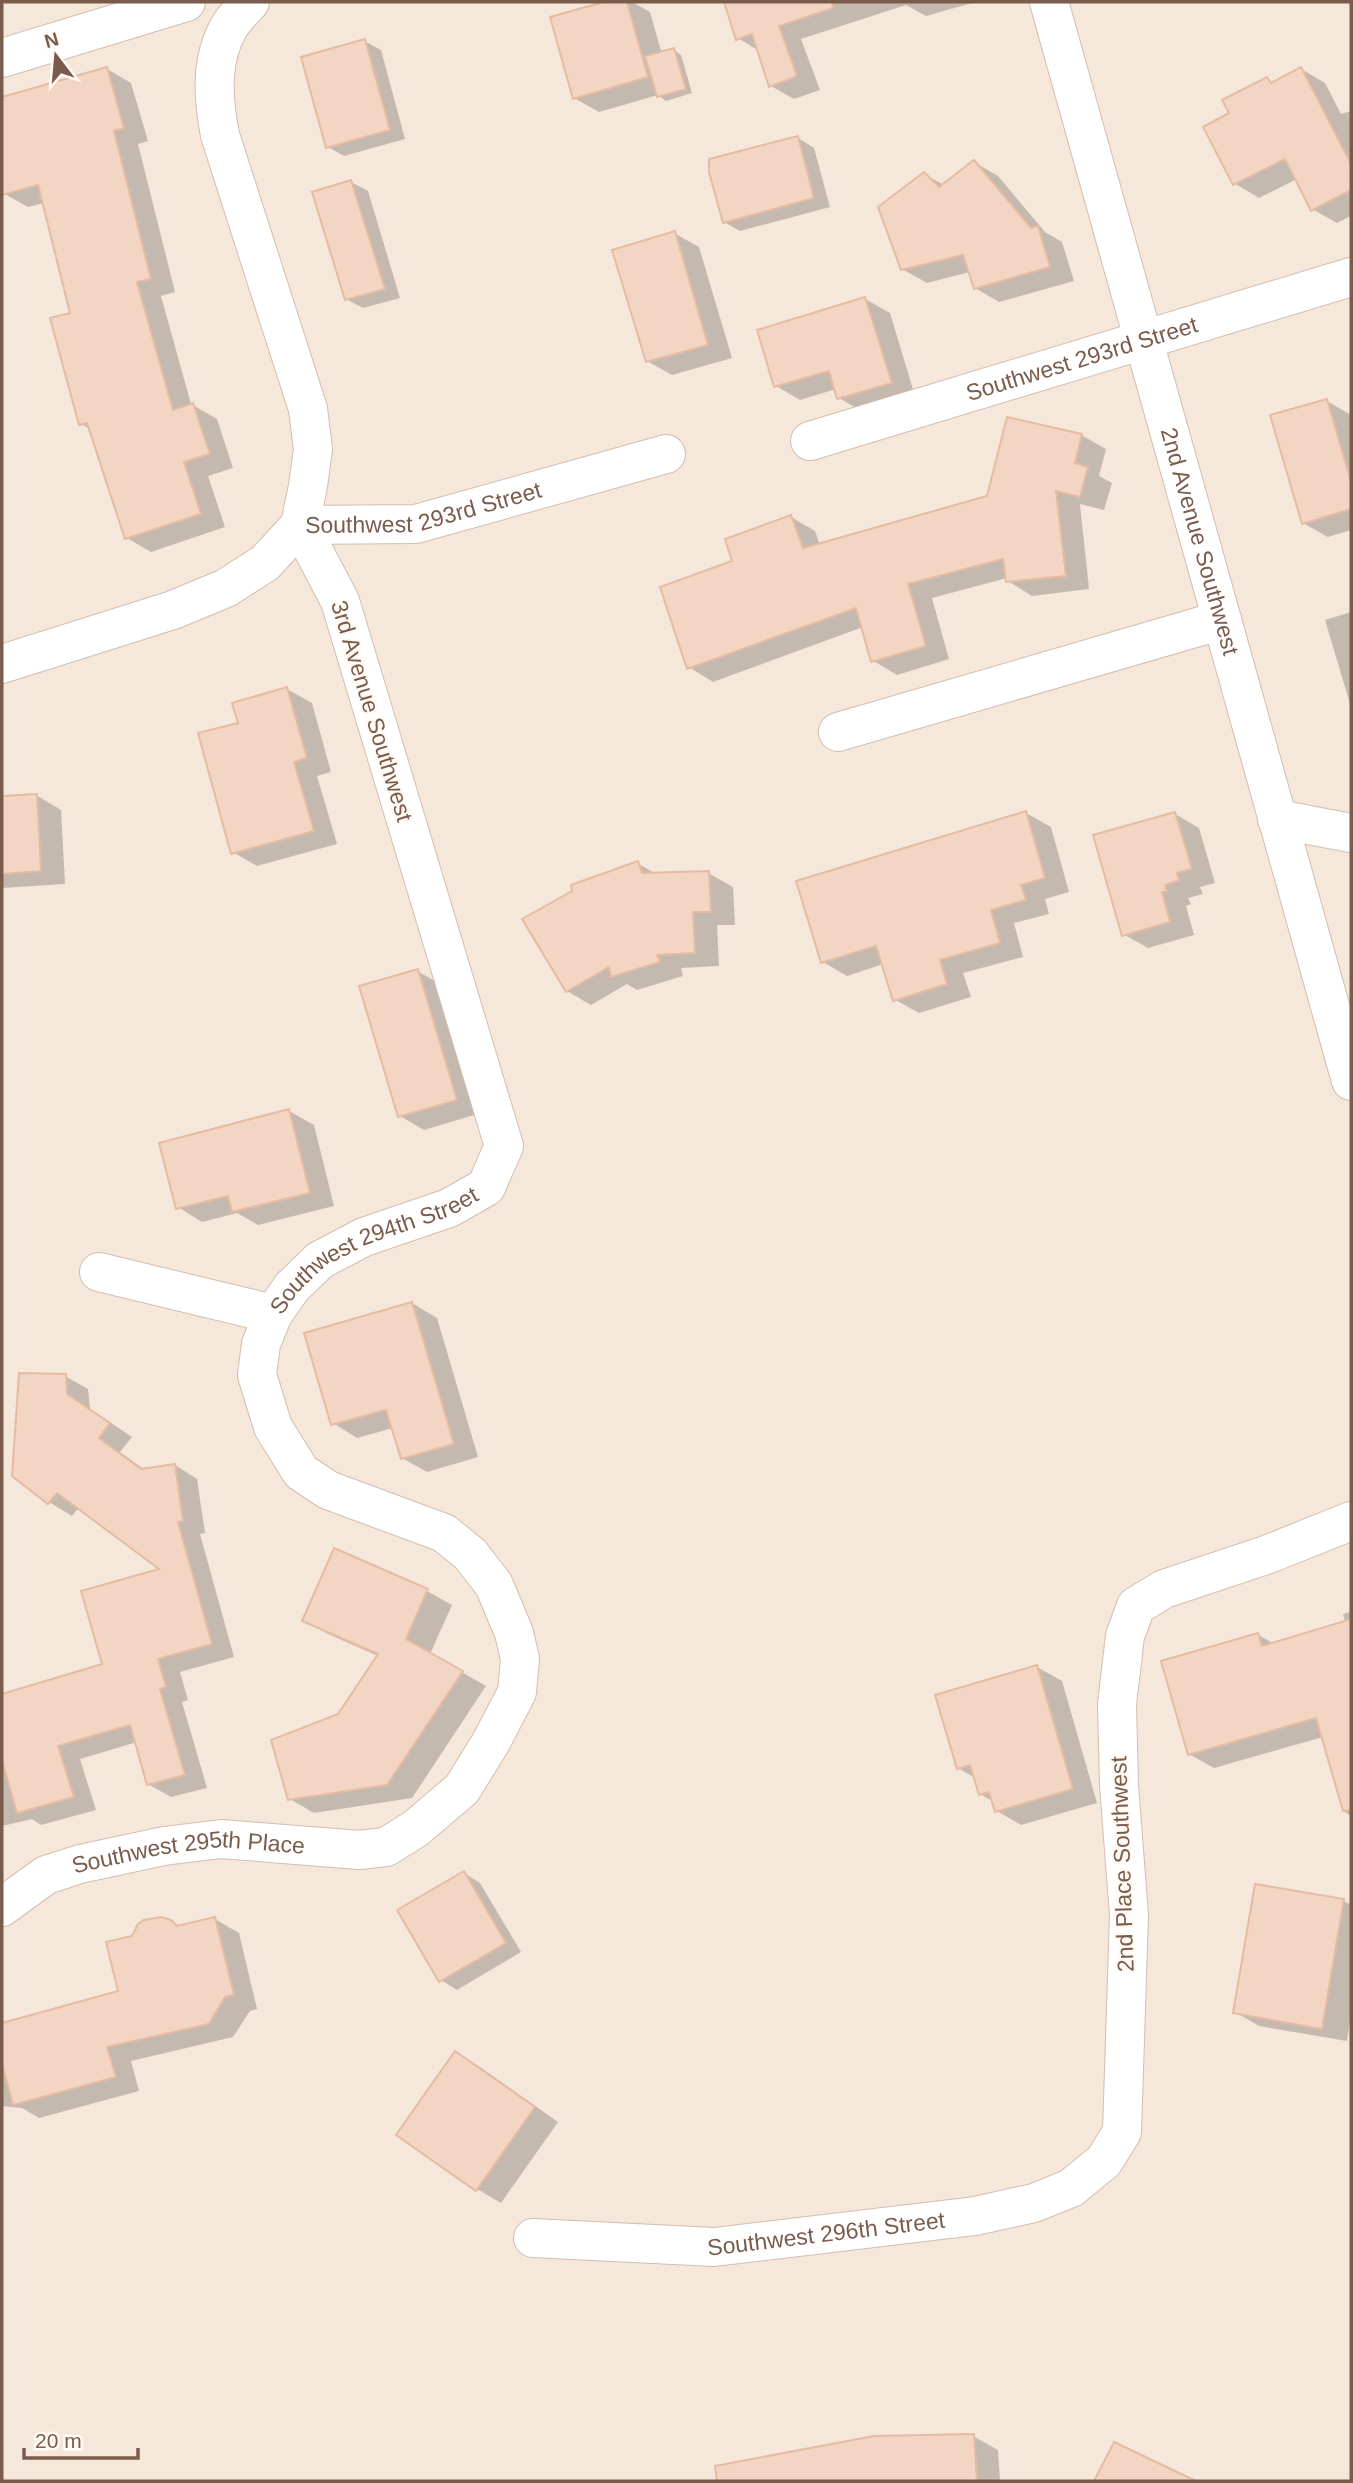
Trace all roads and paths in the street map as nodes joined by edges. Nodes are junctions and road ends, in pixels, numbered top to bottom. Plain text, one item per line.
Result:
1 (186, 2) edge
2 (250, 2) edge
3 (1049, 2) edge
4 (2, 58) edge
5 (1351, 277) edge
6 (1143, 339) junction
7 (810, 442) dead end
8 (666, 454) dead end
9 (300, 525) junction
10 (1222, 620) junction
11 (2, 664) edge
12 (838, 732) dead end
13 (1277, 819) junction
14 (1351, 833) edge
15 (1351, 1081) edge
16 (504, 1146) joint
17 (99, 1272) dead end
18 (273, 1314) junction
19 (1351, 1521) edge
20 (2, 1907) edge
21 (1104, 2161) joint
22 (533, 2238) dead end

1 - 4 street
2 - 9 street
3 - 6 street, 2nd Avenue Southwest
5 - 6 street, Southwest 293rd Street
6 - 7 street, Southwest 293rd Street
6 - 10 street, 2nd Avenue Southwest
8 - 9 street, Southwest 293rd Street
9 - 11 street, Southwest 293rd Street
9 - 16 street, 3rd Avenue Southwest
10 - 12 street
10 - 13 street, 2nd Avenue Southwest
13 - 14 street
13 - 15 street, 2nd Avenue Southwest
16 - 18 street, Southwest 294th Street
17 - 18 street, Southwest 294th Street
18 - 20 street, Southwest 295th Place
19 - 21 street, 2nd Place Southwest
21 - 22 street, Southwest 296th Street

